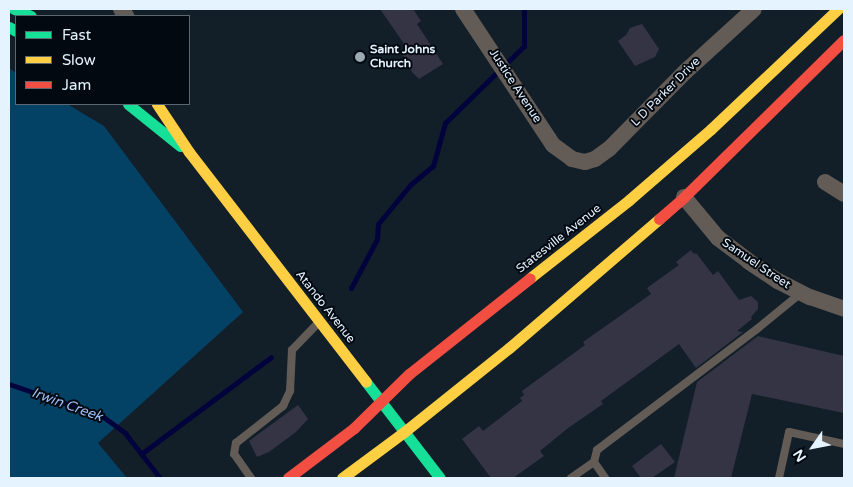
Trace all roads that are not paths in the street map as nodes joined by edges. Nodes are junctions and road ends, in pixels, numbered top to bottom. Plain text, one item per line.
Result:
1 (14, 9) edge
2 (463, 9) edge
3 (754, 9) edge
4 (827, 12) edge
5 (29, 15) edge
6 (844, 40) edge
7 (129, 105) edge
8 (157, 105) edge
9 (189, 152) junction
10 (572, 159) joint
11 (825, 182) dead end
12 (844, 194) edge
13 (684, 197) junction
14 (801, 293) junction
15 (844, 309) edge
16 (319, 322) junction
17 (381, 402) junction
18 (404, 432) junction
19 (844, 444) edge
20 (594, 462) junction
21 (251, 478) edge
22 (288, 478) edge
23 (342, 478) edge
24 (440, 478) edge
25 (571, 478) edge
26 (605, 478) edge
27 (779, 478) edge

1 - 5 main road
2 - 10 street, Justice Avenue
3 - 10 street, L D Parker Drive
4 - 17 main road, Statesville Avenue
6 - 13 main road
7 - 9 main road, Atando Avenue
8 - 9 main road, Atando Avenue
9 - 16 main road, Atando Avenue
11 - 12 street
13 - 14 street, Samuel Street
13 - 18 main road
14 - 15 street, Samuel Street
14 - 20 lane
16 - 17 main road, Atando Avenue
16 - 21 lane
17 - 18 main road, Atando Avenue
17 - 22 main road, Statesville Avenue
18 - 23 main road
18 - 24 main road, Atando Avenue
19 - 27 lane
20 - 25 lane
20 - 26 lane

